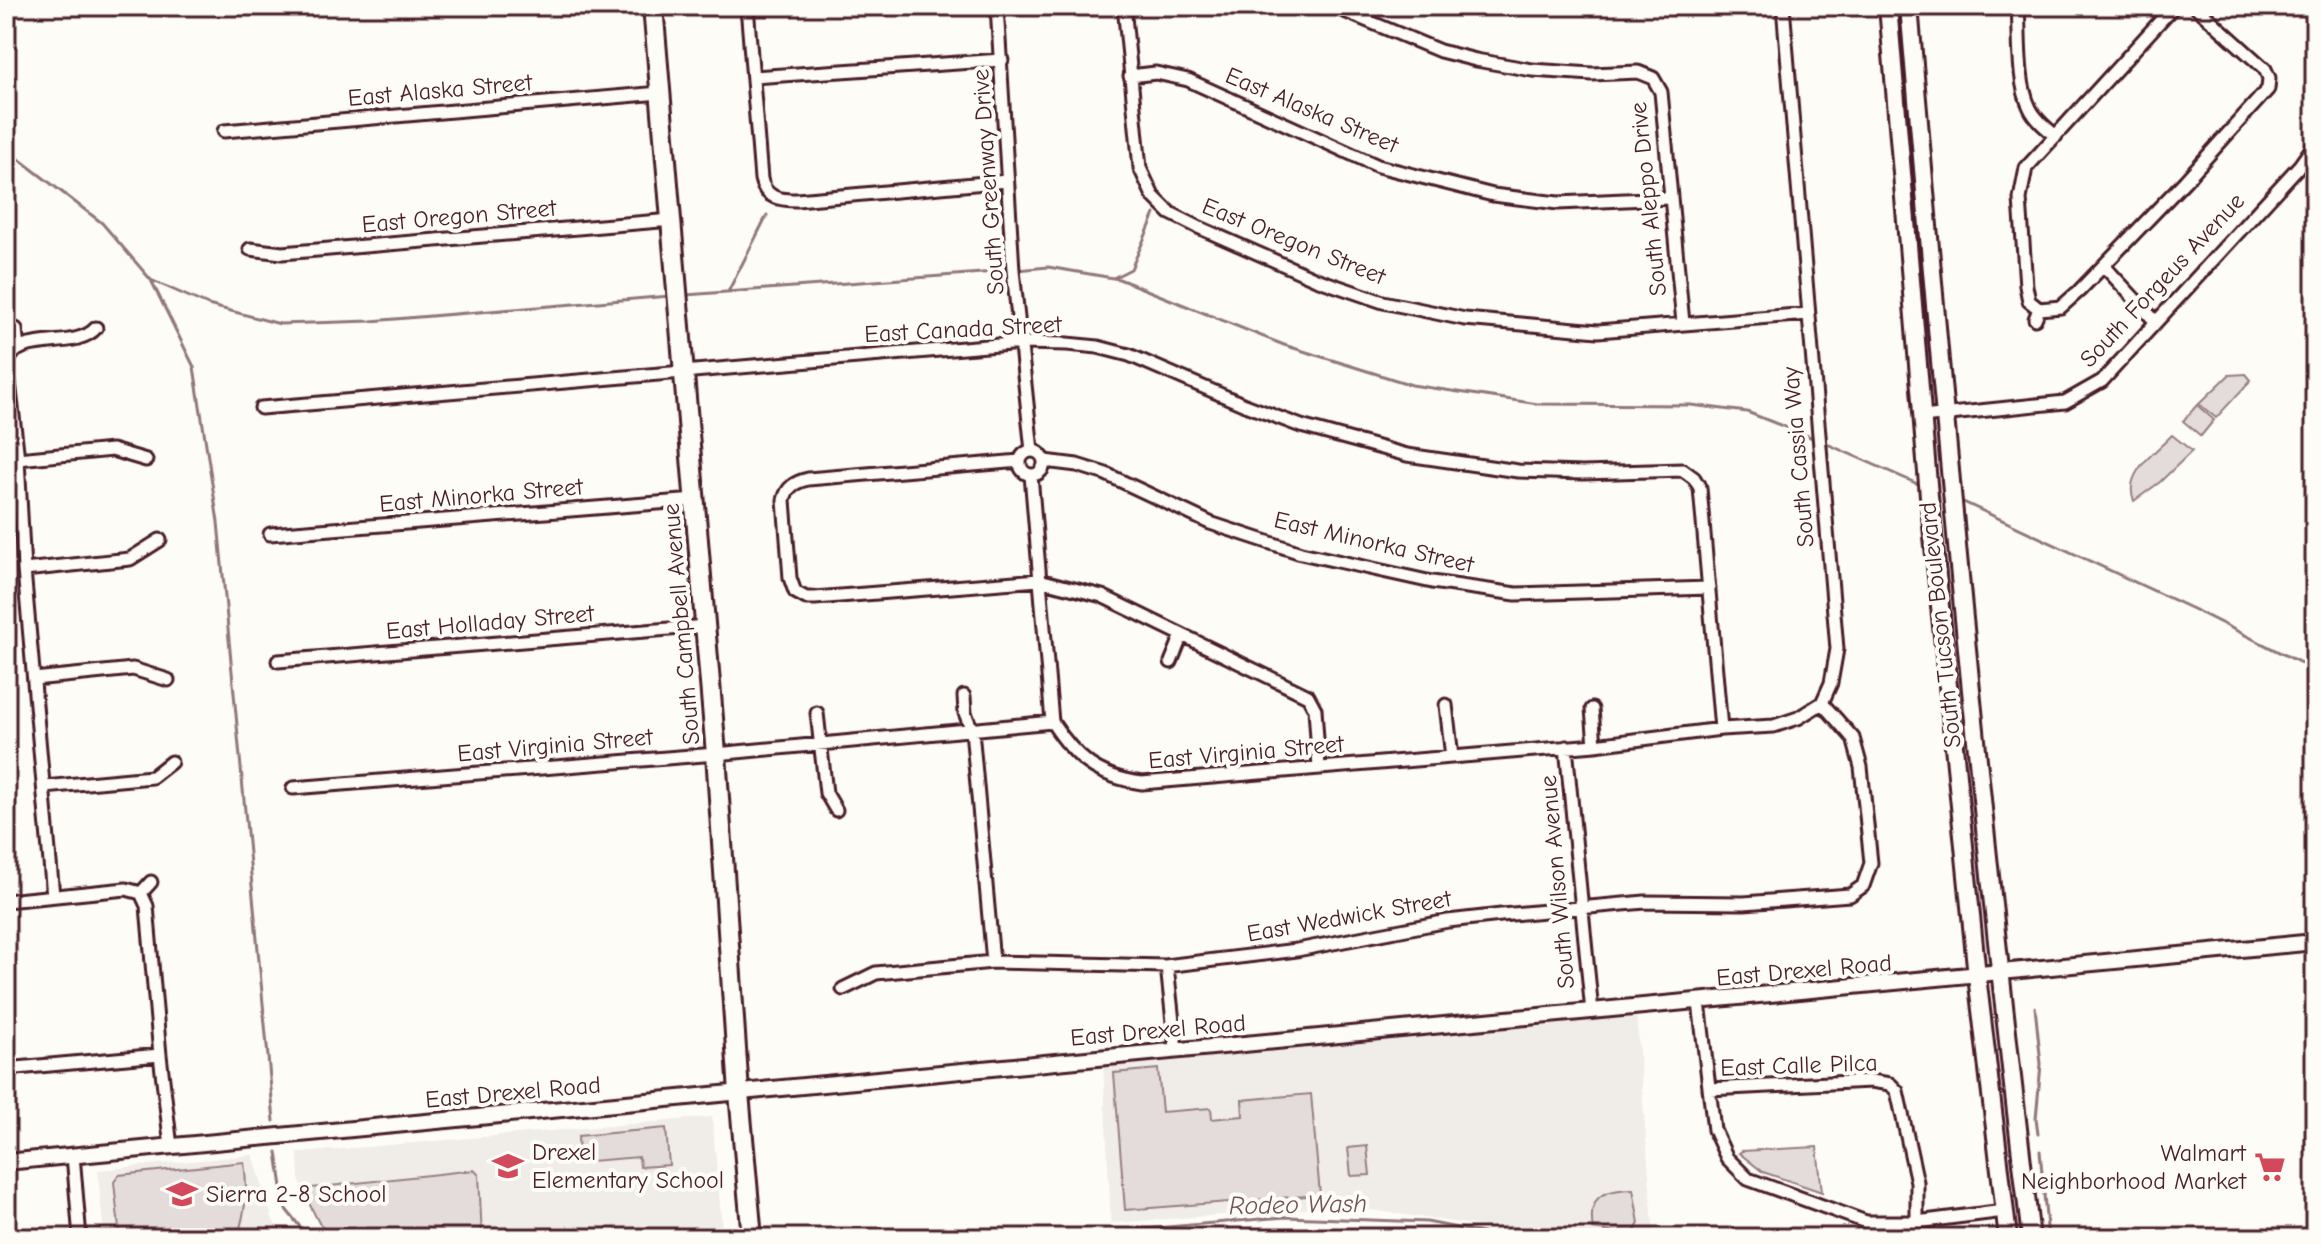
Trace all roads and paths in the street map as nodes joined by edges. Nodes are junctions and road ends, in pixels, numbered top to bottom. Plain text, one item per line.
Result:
1 (653, 6) edge
2 (747, 6) edge
3 (997, 6) edge
4 (1124, 6) edge
5 (1332, 6) edge
6 (1783, 6) edge
7 (1888, 6) edge
8 (1909, 6) edge
9 (2018, 6) edge
10 (2174, 6) edge
11 (2195, 6) edge
12 (1002, 60) junction
13 (1130, 76) junction
14 (753, 77) junction
15 (660, 93) junction
16 (224, 131) dead end
17 (2056, 136) junction
18 (2315, 144) edge
19 (1007, 181) junction
20 (1669, 198) junction
21 (672, 220) junction
22 (250, 249) dead end
23 (2104, 266) junction
24 (1808, 314) junction
25 (2156, 322) junction
26 (1683, 323) junction
27 (96, 328) dead end
28 (16, 329) dead end
29 (1022, 343) junction
30 (18, 349) junction
31 (684, 372) junction
32 (261, 408) dead end
33 (1944, 415) junction
34 (1922, 417) junction
35 (1032, 451) junction
36 (18, 459) junction
37 (146, 460) dead end
38 (1020, 461) junction
39 (1045, 461) junction
40 (1031, 475) junction
41 (695, 500) junction
42 (270, 534) dead end
43 (160, 540) dead end
44 (24, 570) junction
45 (1039, 580) junction
46 (1709, 588) junction
47 (706, 626) junction
48 (1182, 635) junction
49 (278, 661) dead end
50 (1171, 662) dead end
51 (34, 679) junction
52 (168, 680) dead end
53 (964, 696) dead end
54 (1822, 703) junction
55 (1446, 705) dead end
56 (1592, 709) dead end
57 (817, 713) dead end
58 (1052, 722) junction
59 (1721, 729) junction
60 (972, 730) junction
61 (820, 745) junction
62 (1595, 745) junction
63 (1566, 747) junction
64 (716, 754) junction
65 (1452, 757) junction
66 (171, 762) dead end
67 (1319, 768) junction
68 (44, 787) junction
69 (293, 788) dead end
70 (836, 810) dead end
71 (151, 882) dead end
72 (141, 893) junction
73 (53, 896) junction
74 (6, 901) edge
75 (1582, 908) junction
76 (2315, 942) edge
77 (993, 962) junction
78 (1167, 966) junction
79 (1999, 973) junction
80 (1977, 976) junction
81 (843, 989) dead end
82 (1699, 1002) junction
83 (1592, 1012) junction
84 (1176, 1050) junction
85 (160, 1055) junction
86 (6, 1069) edge
87 (1709, 1089) junction
88 (739, 1093) junction
89 (171, 1147) junction
90 (73, 1155) junction
91 (6, 1162) edge
92 (2004, 1211) junction
93 (1917, 1222) junction
94 (80, 1238) edge
95 (752, 1238) edge
96 (2008, 1238) edge
97 (2031, 1238) edge

1 - 15 main road, South Campbell Avenue
2 - 14 street
3 - 12 street, South Greenway Drive
4 - 13 street
5 - 20 street, South Aleppo Drive
6 - 24 street, South Cassia Way
7 - 34 main road, South Tucson Boulevard
8 - 33 main road, South Tucson Boulevard
9 - 17 street
10 - 17 street
11 - 23 street
12 - 14 street
12 - 19 street, South Greenway Drive
13 - 20 street, East Alaska Street
13 - 26 street, East Oregon Street
14 - 19 street
15 - 16 street, East Alaska Street
15 - 21 main road, South Campbell Avenue
17 - 23 street
18 - 25 street, South Forgeus Avenue
19 - 29 street, South Greenway Drive
20 - 26 street, South Aleppo Drive
21 - 22 street, East Oregon Street
21 - 31 main road, South Campbell Avenue
23 - 25 street
24 - 26 street, East Oregon Street
24 - 54 street, South Cassia Way
25 - 33 street, South Forgeus Avenue
27 - 30 street
28 - 30 street
29 - 31 street, East Canada Street
29 - 35 street, South Greenway Drive
29 - 46 street, East Canada Street
30 - 36 street
31 - 32 street, East Canada Street
31 - 41 main road, South Campbell Avenue
33 - 34 street, South Forgeus Avenue
33 - 79 main road, South Tucson Boulevard
34 - 80 main road, South Tucson Boulevard
35 - 38 street
35 - 39 street
36 - 37 street
36 - 44 street
38 - 40 street
38 - 45 street
39 - 40 street
39 - 46 street, East Minorka Street
40 - 45 street
41 - 42 street, East Minorka Street
41 - 47 main road, South Campbell Avenue
43 - 44 street
44 - 51 street
45 - 48 street
45 - 58 street
46 - 59 street
47 - 49 street, East Holladay Street
47 - 64 main road, South Campbell Avenue
48 - 50 street
48 - 67 street
51 - 52 street
51 - 68 street
53 - 60 street
54 - 59 street, East Virginia Street
54 - 75 street, East Wedwick Street
55 - 65 street
56 - 62 street
57 - 61 street
58 - 60 street, East Virginia Street
58 - 67 street, East Virginia Street
59 - 62 street, East Virginia Street
60 - 61 street, East Virginia Street
60 - 77 street
61 - 64 street, East Virginia Street
61 - 70 street
62 - 63 street, East Virginia Street
63 - 65 street, East Virginia Street
63 - 75 street, South Wilson Avenue
64 - 69 street, East Virginia Street
64 - 88 main road, South Campbell Avenue
65 - 67 street, East Virginia Street
66 - 68 street
68 - 73 street
71 - 72 street
72 - 73 street
72 - 85 street
73 - 74 street
75 - 78 street, East Wedwick Street
75 - 83 street, South Wilson Avenue
76 - 79 street, East Drexel Road
77 - 78 street, East Wedwick Street
77 - 81 street, East Wedwick Street
78 - 84 street
79 - 80 street, East Drexel Road
79 - 97 main road, South Tucson Boulevard
80 - 82 street, East Drexel Road
80 - 92 main road, South Tucson Boulevard
82 - 83 street, East Drexel Road
82 - 87 street
83 - 84 street, East Drexel Road
84 - 88 street, East Drexel Road
85 - 86 street
85 - 89 street
87 - 93 street
87 - 93 street, East Calle Pilca
88 - 89 street, East Drexel Road
88 - 95 main road, South Campbell Avenue
89 - 90 street, East Drexel Road
90 - 91 street, East Drexel Road
90 - 94 street
92 - 93 street
92 - 96 main road, South Tucson Boulevard

